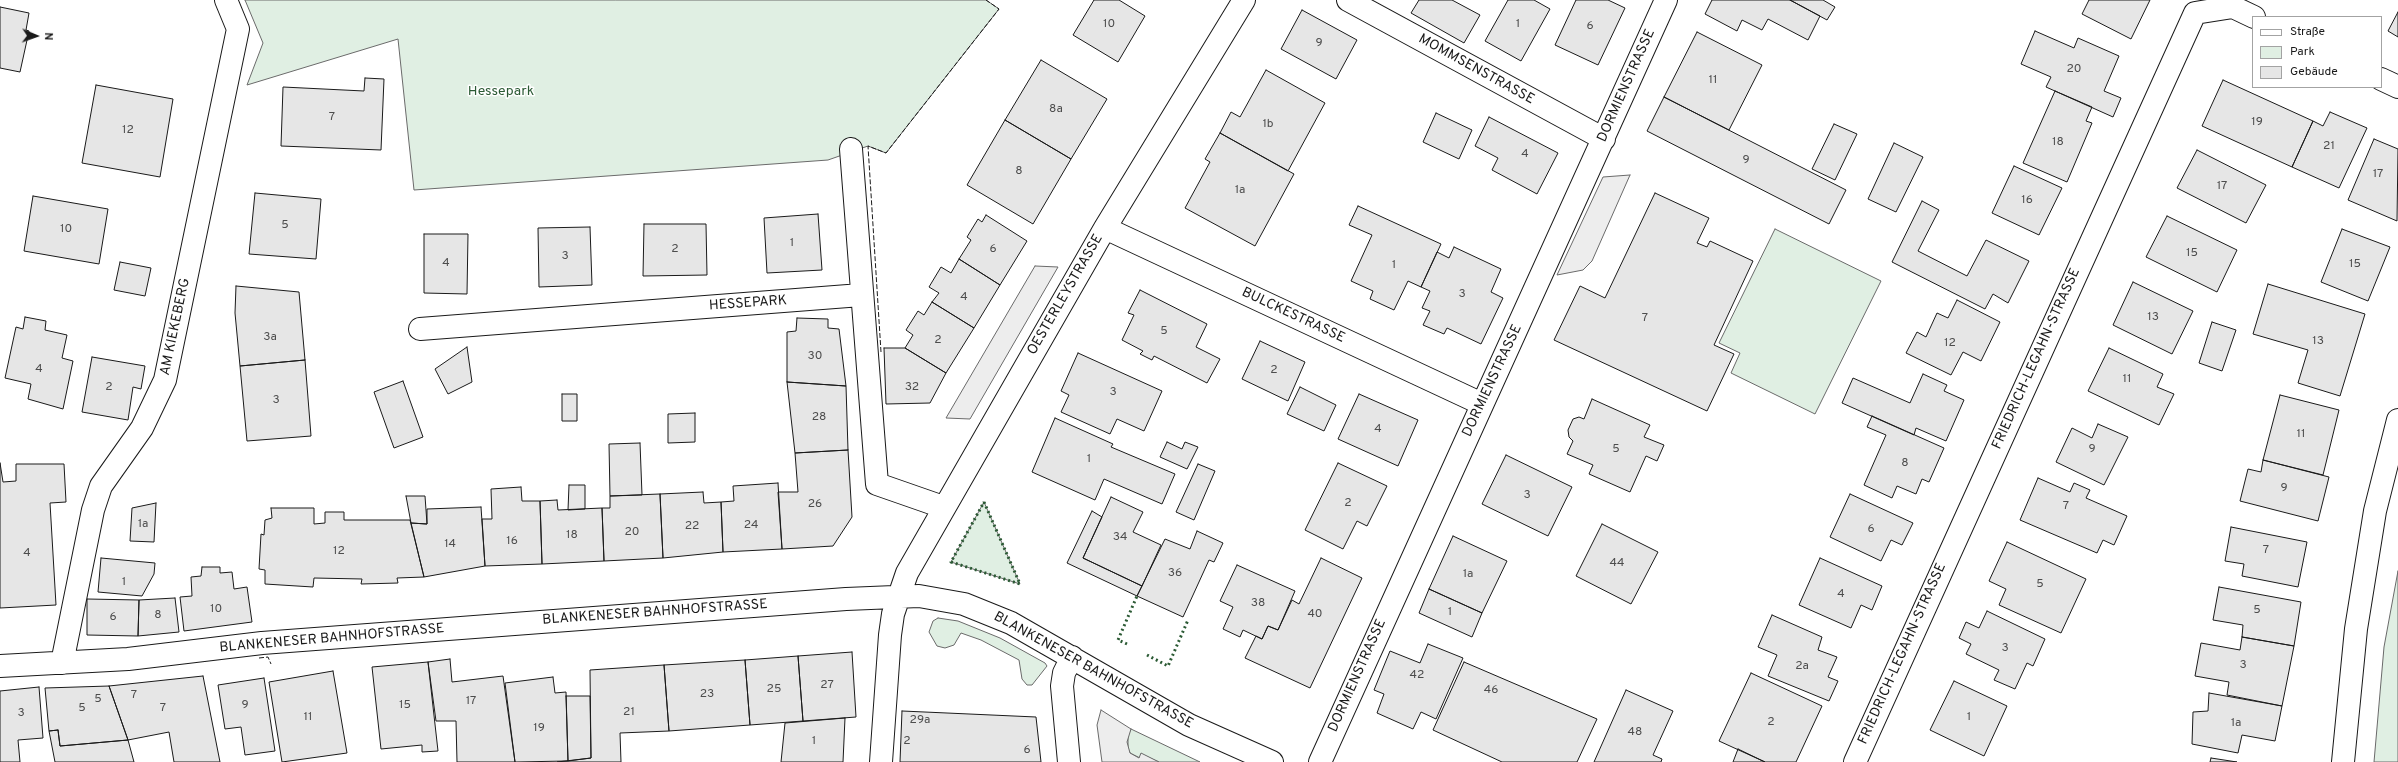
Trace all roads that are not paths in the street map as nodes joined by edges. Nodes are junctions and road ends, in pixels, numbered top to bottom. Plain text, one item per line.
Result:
1 (226, 0) edge
2 (1244, 0) edge
3 (1348, 0) edge
4 (1666, 0) edge
5 (2252, 16) edge
6 (2382, 79) edge
7 (2398, 87) edge
8 (1604, 139) junction
9 (851, 149) dead end
10 (1105, 228) junction
11 (861, 295) junction
12 (420, 329) dead end
13 (1482, 404) junction
14 (2398, 420) edge
15 (943, 507) junction
16 (898, 595) junction
17 (1072, 657) junction
18 (62, 663) junction
19 (0, 666) edge
20 (881, 762) edge
21 (1070, 762) edge
22 (1272, 762) edge
23 (1320, 762) edge
24 (1855, 762) edge
25 (2343, 762) edge

1 - 18 street, AM KIEKEBERG
2 - 10 street, OESTERLEYSTRASSE
3 - 8 street, MOMMSENSTRASSE
4 - 8 street, DORMIENSTRASSE
5 - 24 street, FRIEDRICH-LEGAHN-STRASSE
6 - 7 street
8 - 13 street, DORMIENSTRASSE
9 - 11 street
10 - 13 street, BULCKESTRASSE
10 - 15 street, OESTERLEYSTRASSE
11 - 12 street, HESSEPARK
11 - 15 street
13 - 23 street, DORMIENSTRASSE
14 - 25 street
15 - 16 street, OESTERLEYSTRASSE
16 - 17 street, BLANKENESER BAHNHOFSTRASSE
16 - 18 street, BLANKENESER BAHNHOFSTRASSE
16 - 20 street, OESTERLEYSTRASSE
17 - 21 street
17 - 22 street, BLANKENESER BAHNHOFSTRASSE
18 - 19 street, BLANKENESER BAHNHOFSTRASSE

